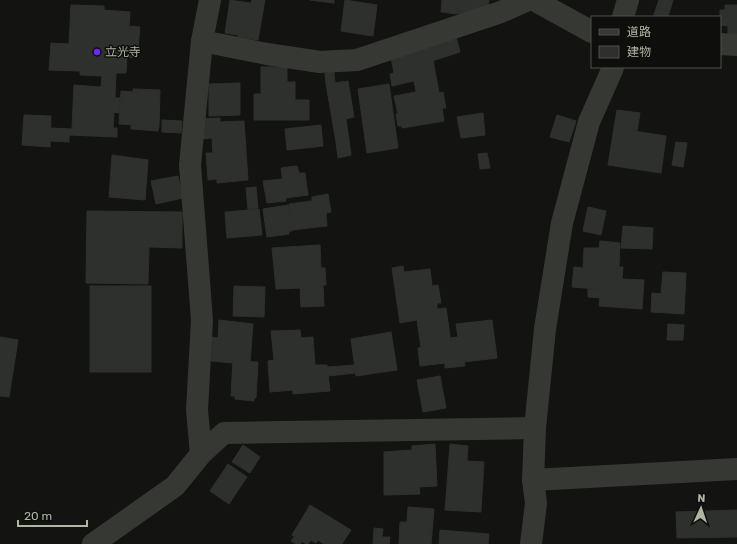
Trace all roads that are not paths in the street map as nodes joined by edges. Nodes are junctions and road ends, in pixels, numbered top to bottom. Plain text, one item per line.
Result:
1 (210, 0) edge
2 (528, 0) edge
3 (534, 0) edge
4 (628, 0) edge
5 (623, 16) edge
6 (591, 31) edge
7 (202, 41) junction
8 (721, 44) edge
9 (737, 45) edge
10 (613, 68) edge
11 (535, 428) junction
12 (201, 454) junction
13 (737, 469) edge
14 (533, 480) junction
15 (93, 544) edge
16 (532, 544) edge

1 - 7 street
2 - 7 street
3 - 6 street
4 - 5 street
7 - 12 street
8 - 9 street
10 - 11 street
11 - 12 street
11 - 14 street
12 - 15 street
13 - 14 street
14 - 16 street

